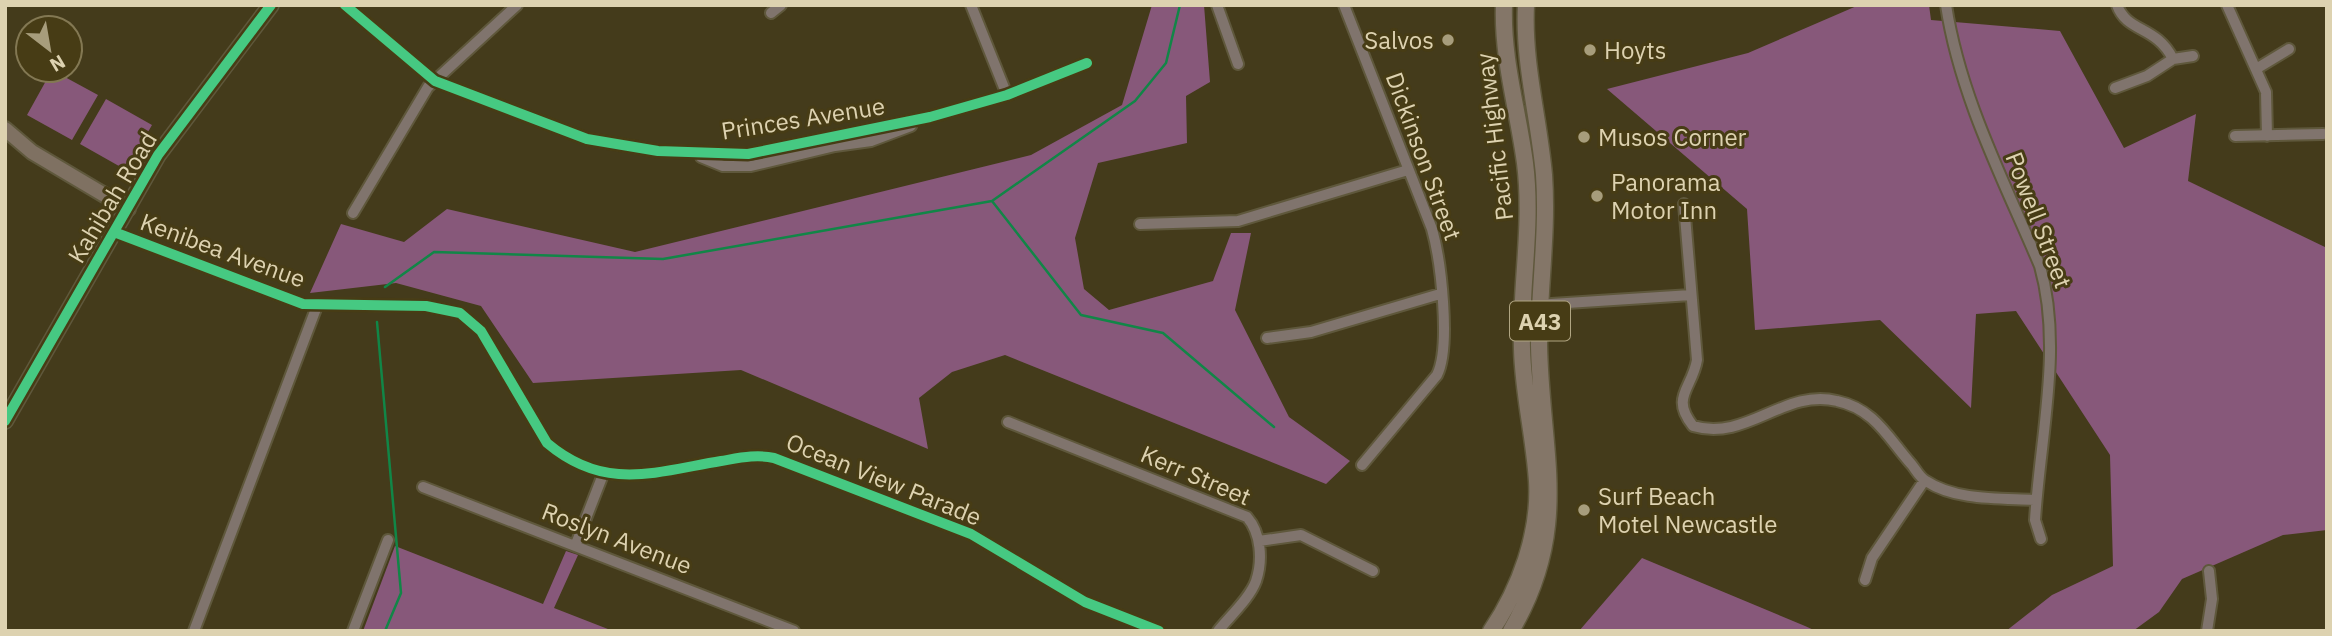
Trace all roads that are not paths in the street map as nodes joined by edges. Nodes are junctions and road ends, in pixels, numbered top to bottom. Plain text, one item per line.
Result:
1 (271, 5) edge
2 (345, 5) edge
3 (517, 5) edge
4 (781, 5) edge
5 (971, 5) edge
6 (1217, 5) edge
7 (1344, 5) edge
8 (1504, 5) edge
9 (1526, 5) edge
10 (1946, 5) edge
11 (2117, 5) edge
12 (2227, 5) edge
13 (771, 13) dead end
14 (2289, 49) dead end
15 (2193, 56) dead end
16 (2173, 59) junction
17 (1087, 63) dead end
18 (1238, 64) dead end
19 (2256, 69) junction
20 (435, 81) junction
21 (2115, 88) dead end
22 (1007, 95) junction
23 (5, 129) edge
24 (2323, 134) dead end
25 (2235, 136) dead end
26 (2267, 136) junction
27 (1408, 170) junction
28 (1684, 204) dead end
29 (128, 209) junction
30 (353, 214) dead end
31 (1140, 224) dead end
32 (114, 232) junction
33 (1440, 294) junction
34 (1691, 295) junction
35 (1541, 305) junction
36 (317, 306) junction
37 (1523, 306) junction
38 (1268, 338) dead end
39 (5, 421) edge
40 (1008, 422) dead end
41 (1362, 465) dead end
42 (604, 472) junction
43 (1924, 481) junction
44 (423, 487) dead end
45 (2036, 500) junction
46 (2040, 539) dead end
47 (388, 540) dead end
48 (1259, 541) junction
49 (576, 544) junction
50 (1373, 571) dead end
51 (2208, 571) dead end
52 (1866, 580) dead end
53 (194, 631) edge
54 (353, 631) edge
55 (794, 631) edge
56 (1159, 631) edge
57 (1218, 631) edge
58 (1491, 631) edge
59 (1511, 631) edge
60 (2207, 631) edge

1 - 29 main road, Kahibah Road
2 - 20 street, Princes Avenue
3 - 20 street
4 - 13 street
5 - 22 street
6 - 18 street
7 - 27 street, Dickinson Street
8 - 37 highway, Pacific Highway / A43
9 - 35 highway, Pacific Highway / A43
10 - 45 street, Powell Street
11 - 16 street
12 - 19 street
14 - 19 street
15 - 16 street
16 - 21 street
17 - 22 street, Princes Avenue
19 - 26 street
20 - 22 street, Princes Avenue
20 - 30 street
23 - 29 main road, Kenibea Avenue
24 - 26 street
25 - 26 street
27 - 31 street
27 - 33 street, Dickinson Street
28 - 34 street
29 - 32 main road, Kahibah Road
32 - 36 street, Kenibea Avenue
32 - 39 main road, Kahibah Road
33 - 38 street
33 - 41 street, Dickinson Street
34 - 35 street
34 - 43 street
35 - 37 street
35 - 59 highway, Pacific Highway / A43
36 - 42 street, Ocean View Parade
36 - 53 street, Kenibea Avenue
37 - 58 highway, Pacific Highway / A43
40 - 48 street, Kerr Street
42 - 49 street
42 - 56 street, Ocean View Parade
43 - 45 street
43 - 52 street
44 - 49 street, Roslyn Avenue
45 - 46 street, Powell Street
47 - 54 street
48 - 50 street
48 - 57 street, Kerr Street
49 - 55 street, Roslyn Avenue
51 - 60 street

